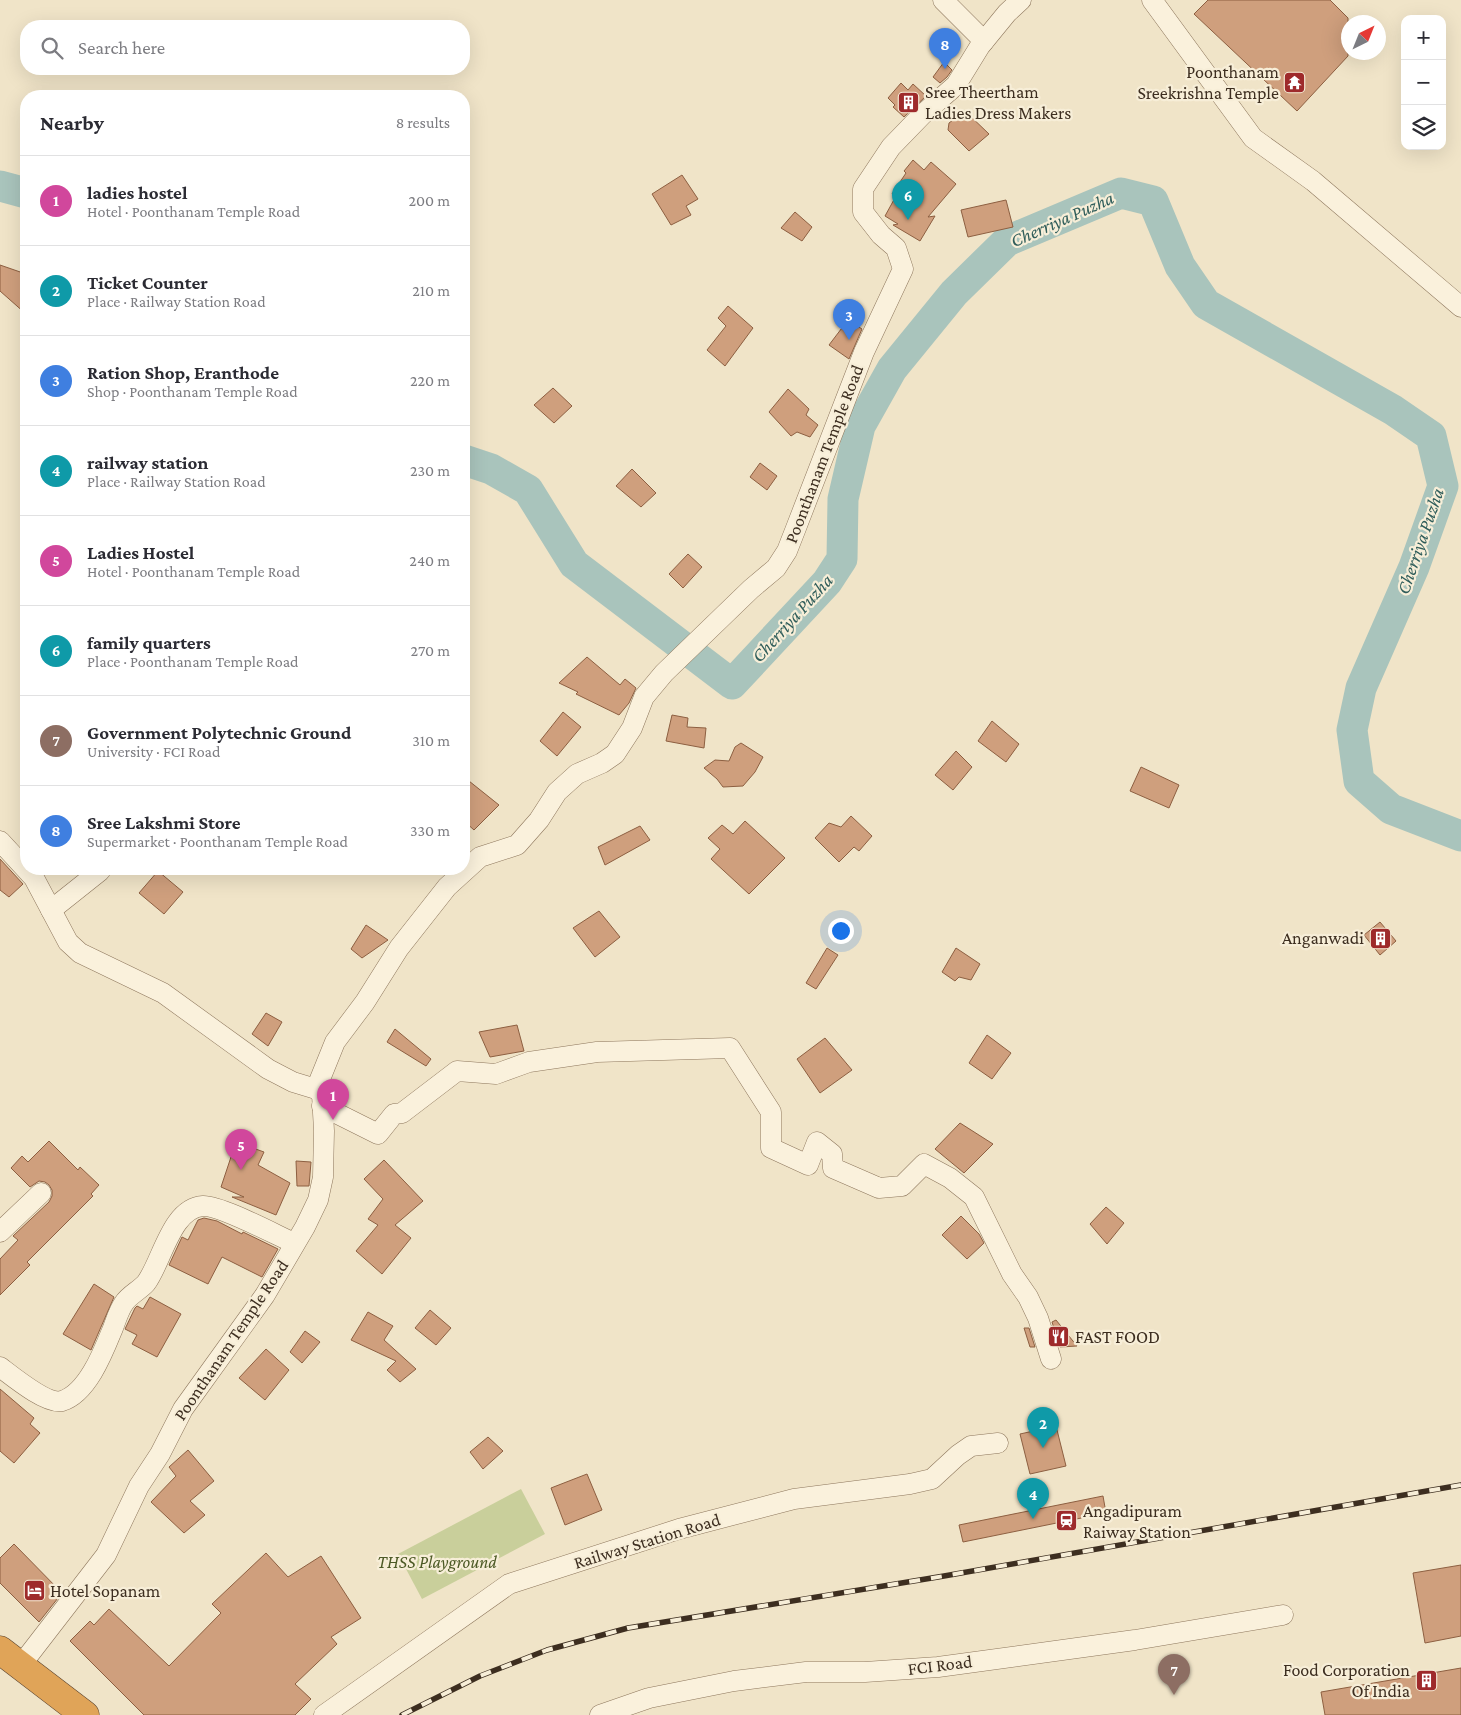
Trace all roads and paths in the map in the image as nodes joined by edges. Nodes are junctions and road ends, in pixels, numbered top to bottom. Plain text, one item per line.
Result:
1 (943, 0) edge
2 (1021, 0) edge
3 (1152, 0) edge
4 (984, 41) junction
5 (1461, 308) edge
6 (0, 842) edge
7 (20, 863) edge
8 (470, 867) edge
9 (31, 875) edge
10 (95, 875) edge
11 (461, 875) edge
12 (51, 910) junction
13 (319, 1097) junction
14 (41, 1193) dead end
15 (0, 1232) edge
16 (294, 1243) junction
17 (1051, 1359) dead end
18 (0, 1366) edge
19 (998, 1443) dead end
20 (1283, 1615) dead end
21 (11, 1657) edge
22 (85, 1715) edge
23 (324, 1715) edge
24 (600, 1715) edge

1 - 4 street
2 - 4 street, Poonthanam Temple Road
3 - 5 street
4 - 8 street, Poonthanam Temple Road
6 - 7 street
9 - 12 street
10 - 12 street
11 - 13 street, Poonthanam Temple Road
12 - 13 street
13 - 16 street, Poonthanam Temple Road
13 - 17 street
14 - 15 street
16 - 18 street
16 - 21 street, Poonthanam Temple Road
19 - 23 street, Railway Station Road
20 - 24 street, FCI Road
21 - 22 highway

